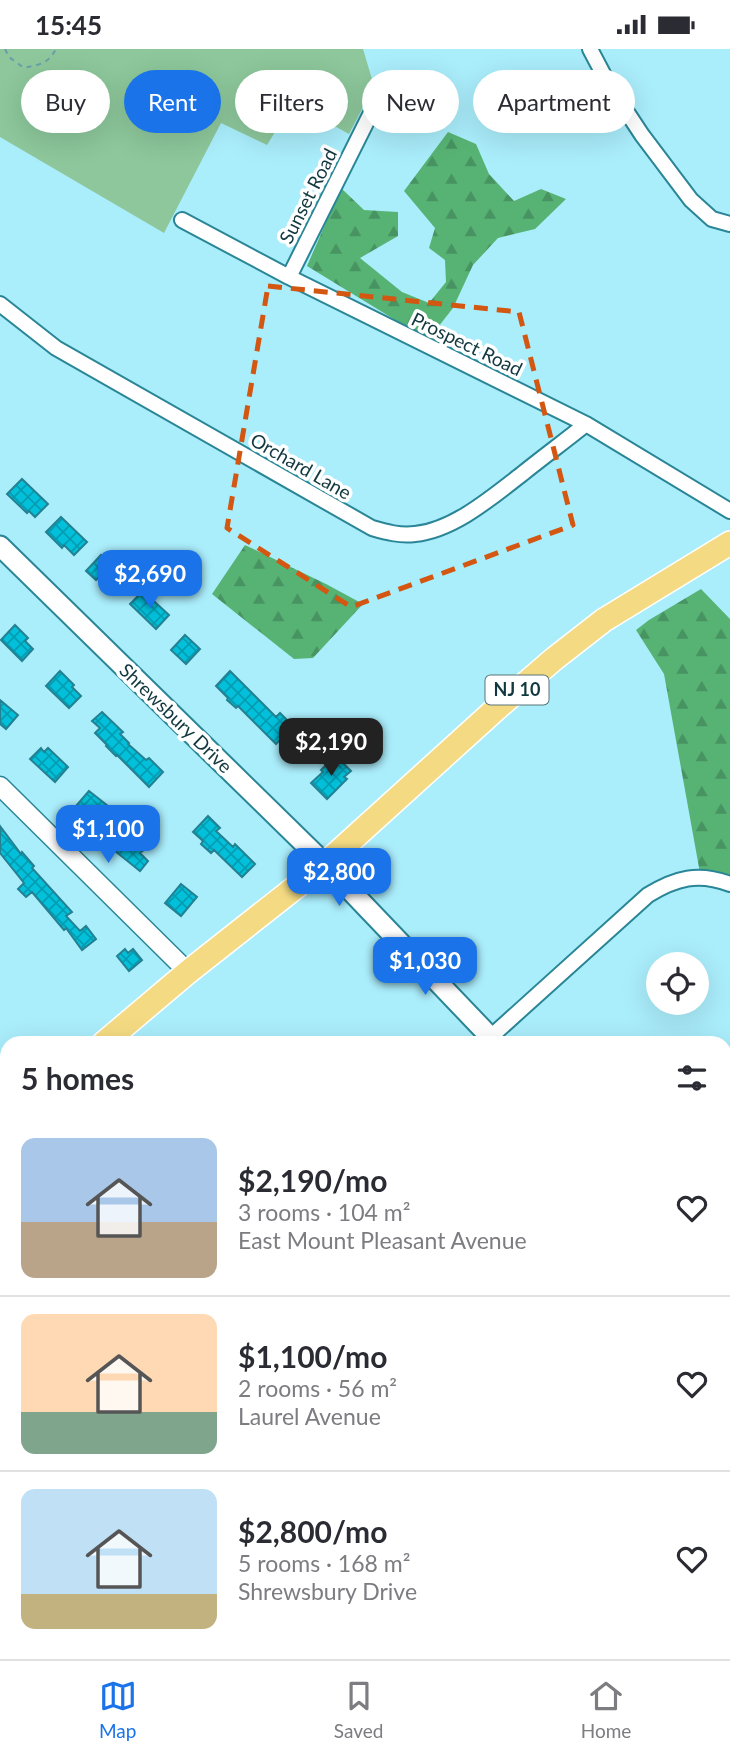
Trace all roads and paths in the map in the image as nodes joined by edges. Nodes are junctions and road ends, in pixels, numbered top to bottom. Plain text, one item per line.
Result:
1 (5, 49) edge
2 (55, 49) edge
3 (590, 49) edge
4 (362, 131) edge
5 (182, 221) dead end
6 (730, 224) edge
7 (289, 277) junction
8 (0, 304) edge
9 (586, 424) junction
10 (730, 511) edge
11 (730, 543) edge
12 (0, 546) edge
13 (0, 786) edge
14 (325, 864) junction
15 (730, 884) edge
16 (188, 972) junction
17 (112, 1036) edge
18 (485, 1036) edge
19 (495, 1036) edge

1 - 2 path
3 - 6 street
4 - 7 street, Sunset Road
5 - 7 street, Prospect Road
7 - 9 street, Prospect Road
8 - 9 street, Orchard Lane
9 - 10 street, Prospect Road
11 - 14 main road, NJ 10
12 - 14 main road, Shrewsbury Drive
13 - 16 street
14 - 16 main road, NJ 10
14 - 18 main road, Shrewsbury Drive
15 - 19 street
16 - 17 main road, NJ 10

